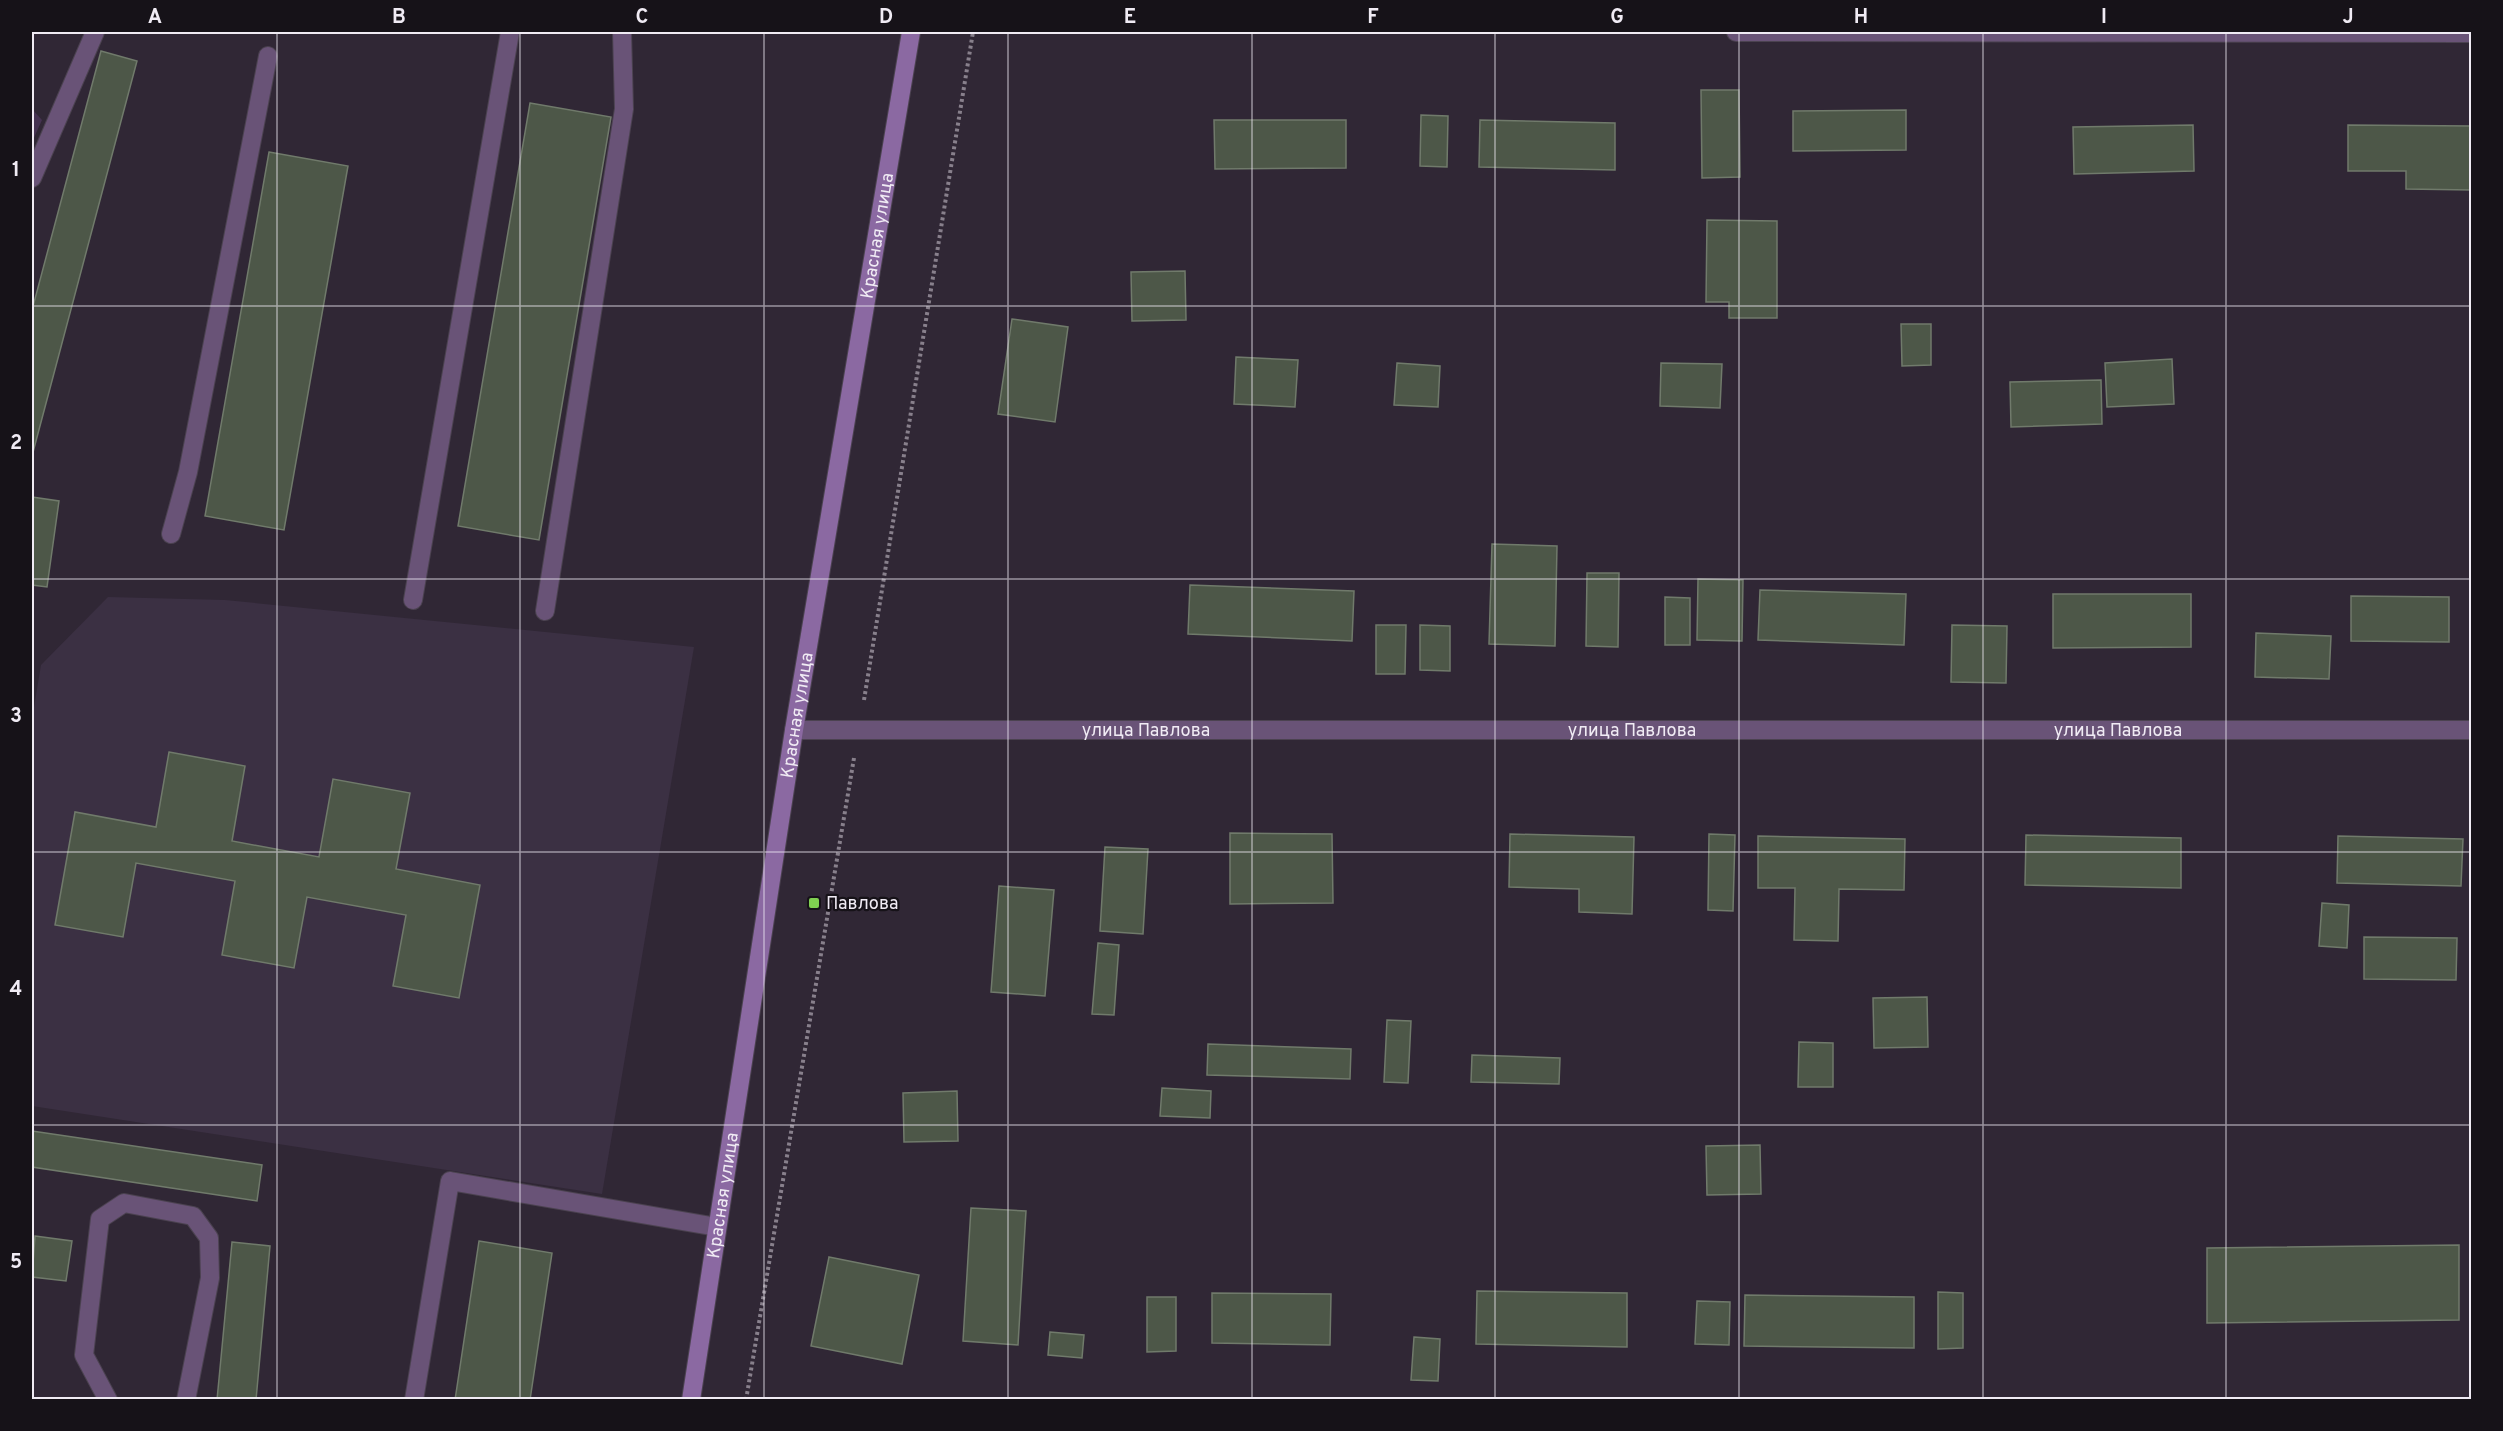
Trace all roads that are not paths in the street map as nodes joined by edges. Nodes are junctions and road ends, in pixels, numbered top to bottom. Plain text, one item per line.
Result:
1 (95, 32) edge
2 (510, 32) edge
3 (622, 32) edge
4 (911, 32) edge
5 (1736, 32) edge
6 (2326, 33) edge
7 (2472, 33) edge
8 (268, 56) dead end
9 (32, 178) edge
10 (171, 534) dead end
11 (413, 600) dead end
12 (545, 611) dead end
13 (794, 730) junction
14 (2472, 730) edge
15 (717, 1227) junction
16 (108, 1400) edge
17 (186, 1400) edge
18 (414, 1400) edge
19 (691, 1400) edge

1 - 9 street
2 - 11 street
3 - 12 street
4 - 13 street, Красная улица
5 - 6 street
6 - 7 street
8 - 10 street
13 - 14 street, улица Павлова
13 - 15 street, Красная улица
15 - 18 street
15 - 19 street, Красная улица
16 - 17 street

